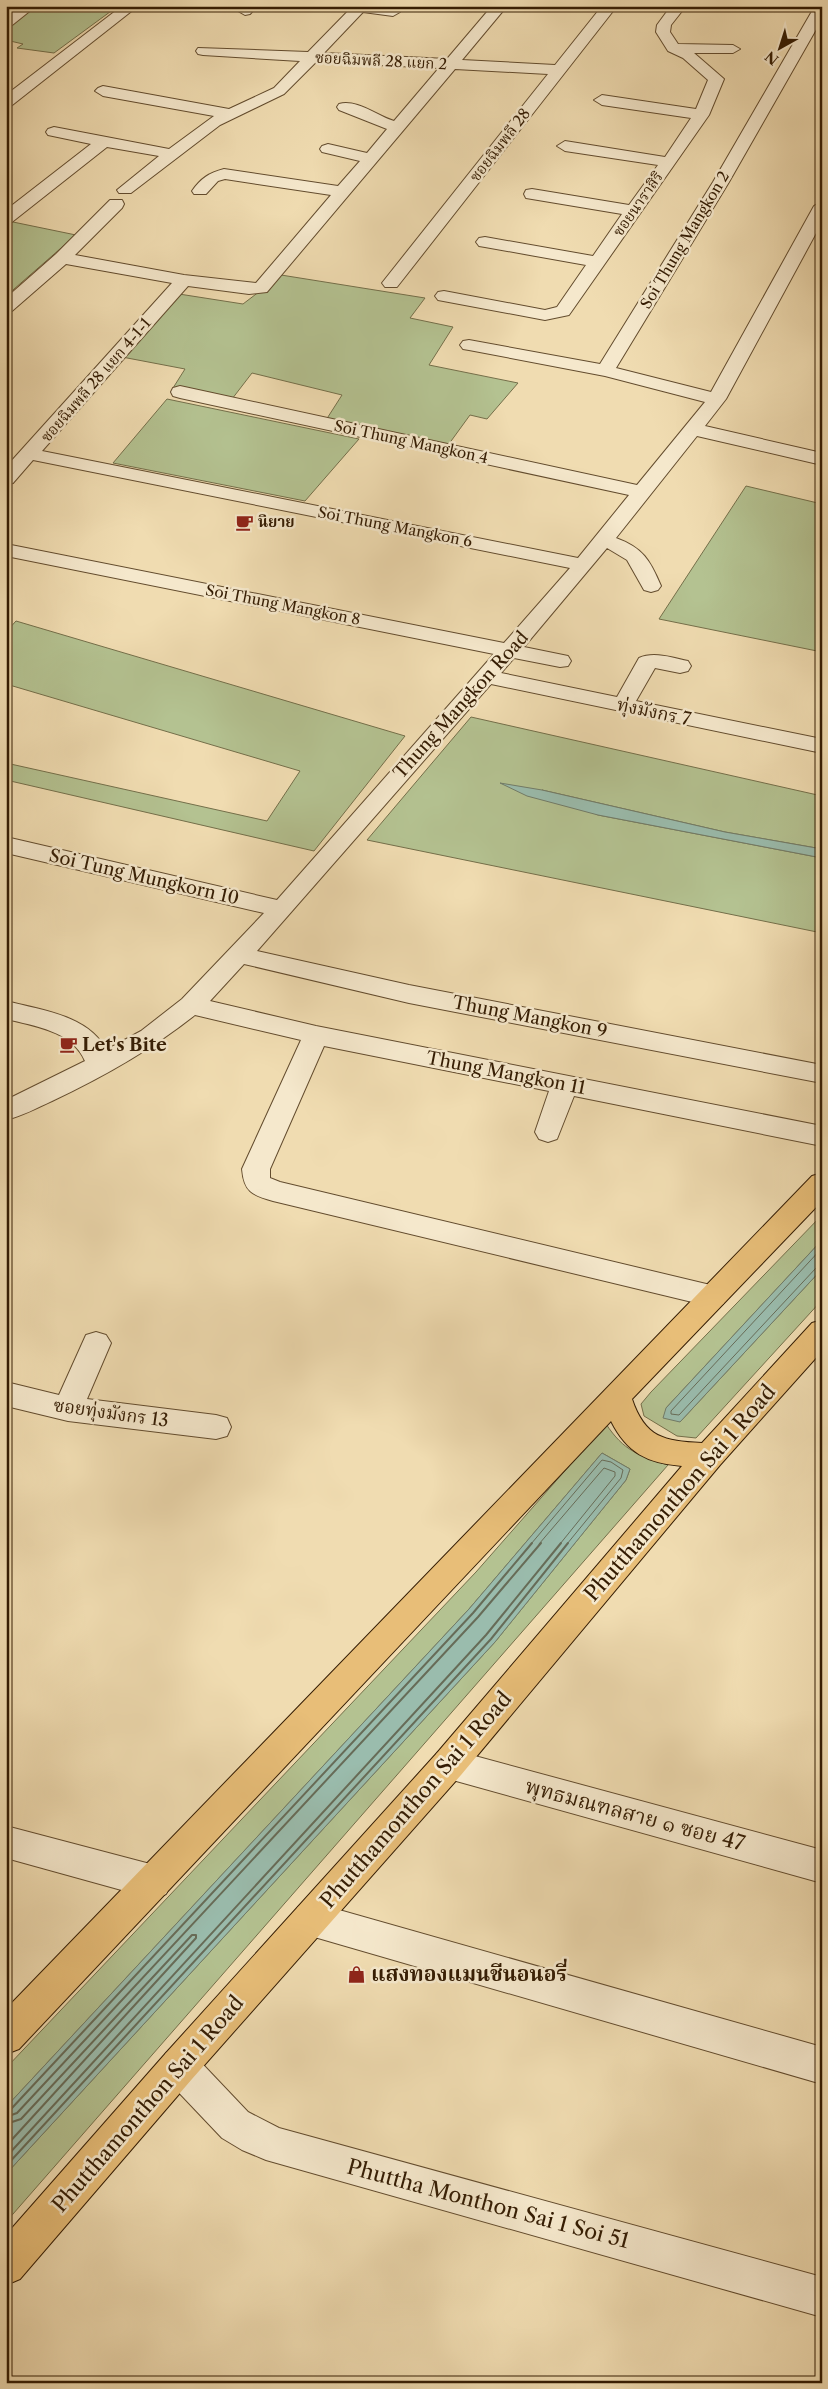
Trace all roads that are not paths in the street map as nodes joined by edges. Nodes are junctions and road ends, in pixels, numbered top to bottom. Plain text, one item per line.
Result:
1 (29, 6) edge
2 (131, 6) edge
3 (500, 6) edge
4 (610, 6) edge
5 (679, 6) edge
6 (822, 6) edge
7 (361, 7) edge
8 (393, 12) dead end
9 (6, 23) edge
10 (673, 48) junction
11 (733, 49) dead end
12 (203, 51) dead end
13 (312, 58) junction
14 (450, 65) junction
15 (559, 70) junction
16 (103, 91) dead end
17 (602, 100) dead end
18 (6, 103) edge
19 (345, 107) dead end
20 (230, 114) junction
21 (700, 115) junction
22 (398, 127) junction
23 (54, 132) dead end
24 (104, 141) junction
25 (565, 146) dead end
26 (328, 149) dead end
27 (171, 154) junction
28 (371, 159) junction
29 (668, 162) junction
30 (24, 179) dead end
31 (49, 185) junction
32 (200, 192) dead end
33 (342, 192) junction
34 (532, 194) dead end
35 (822, 206) edge
36 (633, 210) junction
37 (6, 218) edge
38 (485, 242) dead end
39 (62, 258) junction
40 (598, 262) junction
41 (184, 280) junction
42 (391, 283) dead end
43 (444, 296) dead end
44 (6, 307) edge
45 (469, 345) dead end
46 (605, 372) junction
47 (180, 392) dead end
48 (717, 399) junction
49 (692, 429) junction
50 (30, 454) junction
51 (822, 459) edge
52 (6, 479) edge
53 (641, 492) junction
54 (603, 540) junction
55 (6, 550) edge
56 (584, 565) junction
57 (651, 586) dead end
58 (510, 651) junction
59 (560, 661) dead end
60 (680, 666) dead end
61 (487, 677) junction
62 (622, 705) junction
63 (822, 746) edge
64 (6, 845) edge
65 (282, 909) junction
66 (240, 955) junction
67 (191, 1005) junction
68 (6, 1010) edge
69 (316, 1036) junction
70 (100, 1065) junction
71 (822, 1074) edge
72 (564, 1085) junction
73 (6, 1111) edge
74 (548, 1132) dead end
75 (822, 1136) edge
76 (822, 1183) edge
77 (713, 1296) junction
78 (822, 1331) edge
79 (96, 1343) dead end
80 (6, 1394) edge
81 (616, 1396) junction
82 (68, 1409) junction
83 (216, 1427) dead end
84 (709, 1456) junction
85 (449, 1764) junction
86 (6, 1842) edge
87 (822, 1867) edge
88 (154, 1882) junction
89 (311, 1919) junction
90 (6, 2036) edge
91 (180, 2066) junction
92 (822, 2066) edge
93 (6, 2266) edge
94 (822, 2297) edge

1 - 9 street
2 - 18 street
3 - 14 street
4 - 15 street, ซอยฉิมพลี 28
5 - 10 street
6 - 46 street, Soi Thung Mangkon 2
7 - 8 street
7 - 13 street
10 - 11 street
10 - 21 street, ซอยนาราสิริ
12 - 13 street, ซอยฉิมพลี 28 แยก 2
13 - 14 street, ซอยฉิมพลี 28 แยก 2
13 - 20 street
14 - 15 street, ซอยฉิมพลี 28 แยก 2
14 - 22 street
15 - 42 street, ซอยฉิมพลี 28
16 - 20 street
17 - 21 street
19 - 22 street
20 - 27 street
21 - 29 street, ซอยนาราสิริ
22 - 28 street
23 - 24 street
24 - 27 street
24 - 31 street
25 - 29 street
26 - 28 street
27 - 39 street
28 - 33 street
29 - 36 street, ซอยนาราสิริ
30 - 31 street
31 - 37 street
32 - 33 street
33 - 41 street
34 - 36 street
35 - 48 street, Thung Mangkon Road
36 - 40 street, ซอยนาราสิริ
38 - 40 street
39 - 41 street
39 - 44 street
40 - 43 street, ซอยนาราสิริ
41 - 50 street, ซอยฉิมพลี 28 แยก 4-1-1
45 - 46 street
46 - 48 street
47 - 53 street, Soi Thung Mangkon 4
48 - 49 street, Thung Mangkon Road
49 - 51 street
49 - 53 street, Thung Mangkon Road
50 - 52 street, ซอยฉิมพลี 28 แยก 4-1-1
50 - 56 street, Soi Thung Mangkon 6
53 - 54 street, Thung Mangkon Road
54 - 56 street, Thung Mangkon Road
54 - 57 street
55 - 58 street, Soi Thung Mangkon 8
56 - 58 street, Thung Mangkon Road
58 - 59 street, Soi Thung Mangkon 8
58 - 61 street, Thung Mangkon Road
60 - 62 street
61 - 62 street, ทุ่งมังกร 7
61 - 65 street, Thung Mangkon Road
62 - 63 street, ทุ่งมังกร 7
64 - 65 street, Soi Tung Mungkorn 10
65 - 66 street, Thung Mangkon Road
66 - 67 street, Thung Mangkon Road
66 - 71 street, Thung Mangkon 9
67 - 69 street, Thung Mangkon 11
67 - 70 street, Thung Mangkon Road
68 - 70 street
69 - 72 street, Thung Mangkon 11
69 - 77 street
70 - 73 street, Thung Mangkon Road
72 - 74 street
72 - 75 street, Thung Mangkon 11
76 - 77 main road
77 - 81 main road
78 - 84 main road, Phutthamonthon Sai 1 Road
79 - 82 street
80 - 82 street, ซอยทุ่งมังกร 13
81 - 84 main road
81 - 88 main road
82 - 83 street, ซอยทุ่งมังกร 13
84 - 85 main road, Phutthamonthon Sai 1 Road
85 - 87 street, พุทธมณฑลสาย ๑ ซอย 47
85 - 89 main road, Phutthamonthon Sai 1 Road
86 - 88 street
88 - 90 main road
89 - 91 main road, Phutthamonthon Sai 1 Road
89 - 92 street
91 - 93 main road, Phutthamonthon Sai 1 Road
91 - 94 street, Phuttha Monthon Sai 1 Soi 51

